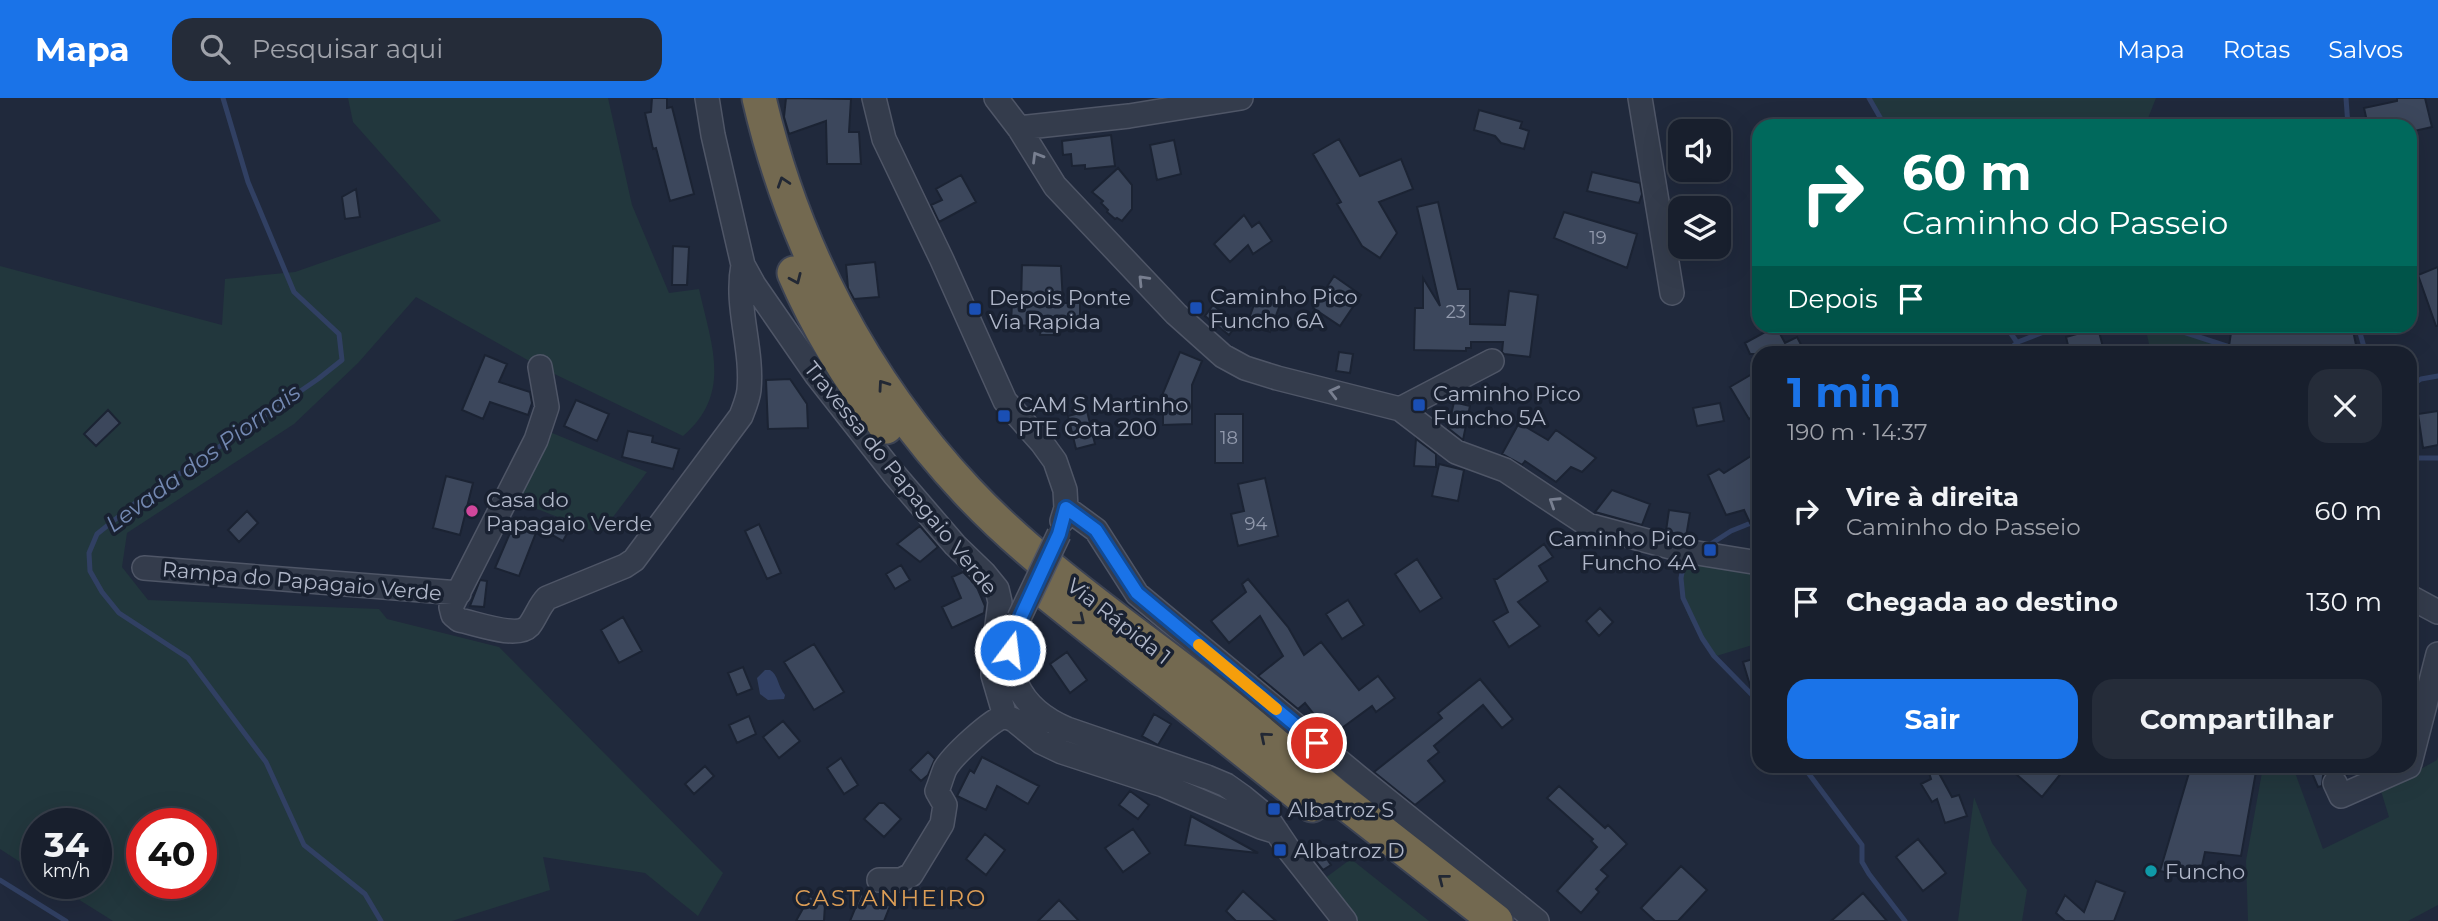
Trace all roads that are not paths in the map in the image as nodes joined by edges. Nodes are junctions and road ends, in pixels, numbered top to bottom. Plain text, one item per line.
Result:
1 (707, 98) edge
2 (737, 98) edge
3 (759, 98) edge
4 (874, 98) edge
5 (996, 98) edge
6 (1241, 98) edge
7 (1640, 98) edge
8 (1019, 128) junction
9 (743, 265) junction
10 (1672, 293) dead end
11 (1492, 361) dead end
12 (540, 367) dead end
13 (1400, 409) junction
14 (1066, 508) junction
15 (1752, 562) edge
16 (144, 568) dead end
17 (459, 593) junction
18 (2417, 601) edge
19 (2434, 610) edge
20 (2417, 616) edge
21 (2438, 654) edge
22 (1005, 716) junction
23 (2417, 734) edge
24 (2391, 773) edge
25 (2335, 783) dead end
26 (1277, 832) junction
27 (879, 880) dead end
28 (1345, 921) edge
29 (1459, 921) edge
30 (1496, 921) edge
31 (1537, 921) edge

1 - 9 street
2 -> 29 highway, Via Rápida 1
30 -> 3 highway, Via Rápida 1
4 - 14 street
5 - 8 street
6 - 8 street
7 - 10 street
13 -> 8 street
9 - 17 street
9 - 22 street, Travessa do Papagaio Verde
11 - 13 street
12 - 17 street
15 -> 13 street
14 - 26 street, bridge
14 - 31 street
16 - 17 street, Rampa do Papagaio Verde
18 - 19 street
19 - 20 street
21 - 23 street
22 - 26 street
22 - 27 street
24 - 25 street
26 - 28 street

